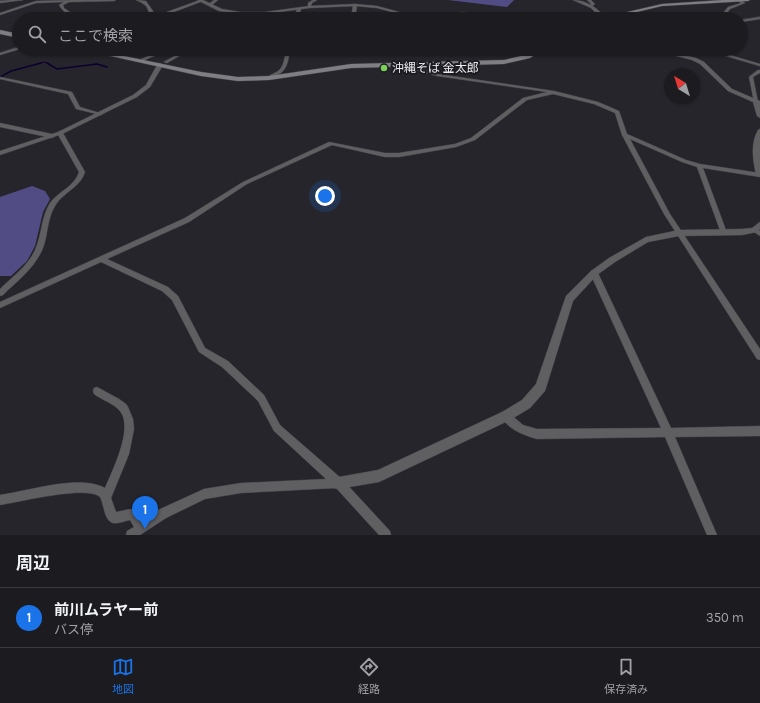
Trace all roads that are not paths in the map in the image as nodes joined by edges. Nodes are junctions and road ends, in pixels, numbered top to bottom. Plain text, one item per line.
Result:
1 (21, 0) edge
2 (114, 0) edge
3 (138, 0) edge
4 (200, 0) edge
5 (216, 0) edge
6 (315, 0) edge
7 (575, 0) edge
8 (589, 0) edge
9 (739, 0) edge
10 (748, 0) edge
11 (35, 1) edge
12 (70, 1) edge
13 (0, 2) edge
14 (210, 5) junction
15 (355, 5) junction
16 (590, 6) junction
17 (309, 7) junction
18 (299, 9) junction
19 (67, 12) edge
20 (151, 12) edge
21 (169, 12) edge
22 (230, 12) edge
23 (274, 12) edge
24 (298, 12) edge
25 (354, 12) edge
26 (394, 12) edge
27 (596, 12) edge
28 (632, 12) edge
29 (726, 12) edge
30 (0, 14) edge
31 (760, 18) edge
32 (748, 20) edge
33 (0, 32) edge
34 (12, 35) edge
35 (12, 50) edge
36 (0, 54) edge
37 (115, 56) edge
38 (152, 56) edge
39 (177, 56) edge
40 (286, 56) edge
41 (531, 56) edge
42 (681, 56) edge
43 (729, 56) edge
44 (139, 61) junction
45 (163, 64) junction
46 (411, 64) junction
47 (760, 65) edge
48 (760, 71) edge
49 (0, 78) edge
50 (269, 78) junction
51 (760, 91) edge
52 (554, 92) junction
53 (754, 92) junction
54 (758, 103) edge
55 (101, 114) junction
56 (760, 116) edge
57 (0, 125) edge
58 (760, 132) edge
59 (60, 134) junction
60 (625, 135) junction
61 (52, 136) junction
62 (0, 153) edge
63 (699, 166) junction
64 (760, 175) edge
65 (758, 230) edge
66 (679, 233) junction
67 (724, 233) junction
68 (101, 259) junction
69 (594, 273) junction
70 (0, 292) edge
71 (0, 305) edge
72 (760, 356) edge
73 (97, 391) dead end
74 (506, 416) junction
75 (760, 430) edge
76 (668, 432) junction
77 (338, 483) junction
78 (106, 498) junction
79 (0, 500) edge
80 (141, 528) junction
81 (130, 535) edge
82 (386, 535) edge
83 (712, 535) edge

1 - 13 street
2 - 12 street
3 - 20 street
4 - 14 street
4 - 21 street
5 - 14 street
6 - 17 street
7 - 16 street
8 - 16 street
9 - 10 main road
9 - 28 main road
9 - 29 street
11 - 12 street
11 - 30 street
12 - 19 street
14 - 22 street
15 - 17 street
15 - 25 street
15 - 26 street
16 - 27 street
17 - 18 street
18 - 23 street
18 - 24 street
31 - 32 street
33 - 34 main road
35 - 36 street
37 - 44 main road
38 - 44 street
39 - 45 street
40 - 50 street
41 - 46 main road
42 - 54 street
43 - 47 street
44 - 45 main road
45 - 50 main road
45 - 55 street
46 - 50 main road
46 - 52 street
48 - 53 street
49 - 55 street
51 - 53 street
52 - 60 street
52 - 68 street
53 - 54 street
54 - 56 street
55 - 59 street
57 - 61 street
58 - 64 street
59 - 61 street
59 - 70 street
60 - 63 street
60 - 66 street
61 - 62 street
63 - 64 street
63 - 67 street
65 - 67 street
66 - 67 street
66 - 69 street
66 - 72 street
68 - 71 street
68 - 77 street
69 - 74 street
69 - 76 street
73 - 78 street
74 - 76 street
74 - 77 street
75 - 76 street
76 - 83 street
77 - 80 street
77 - 82 street
78 - 79 street
78 - 80 street
80 - 81 street

